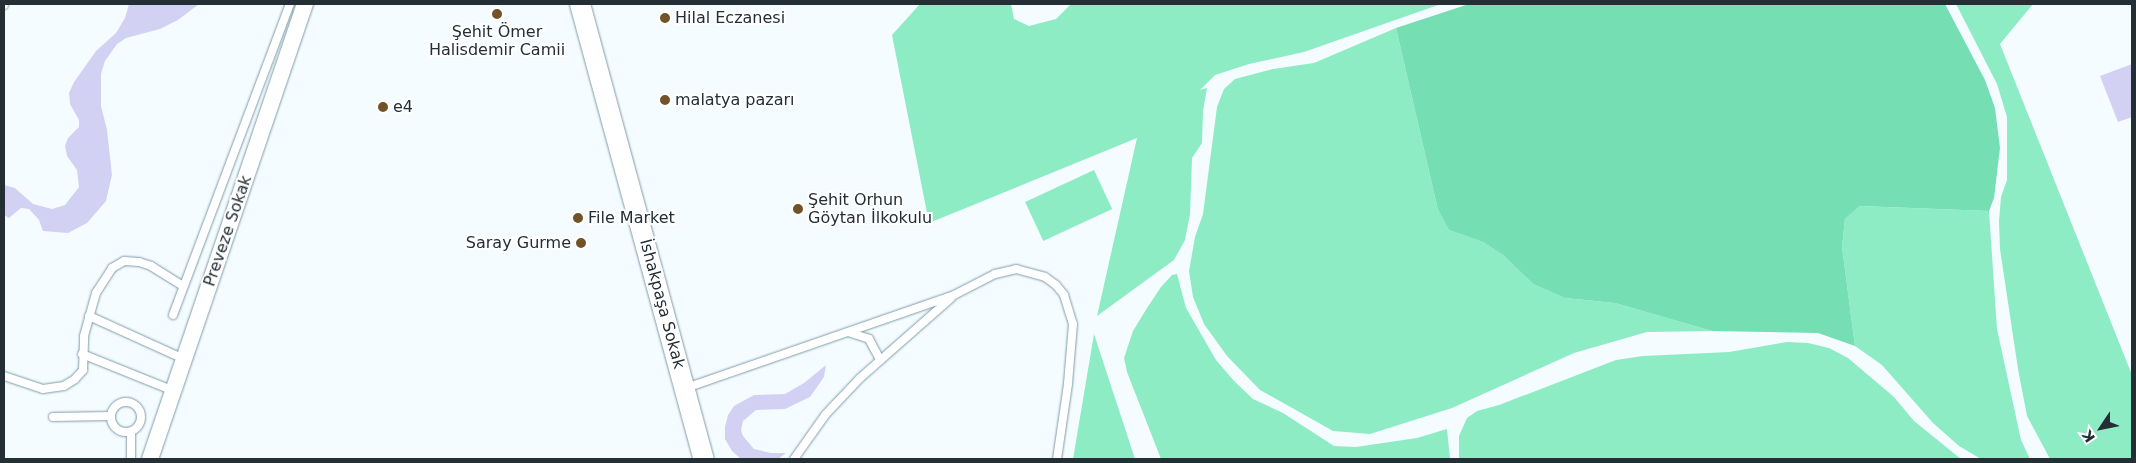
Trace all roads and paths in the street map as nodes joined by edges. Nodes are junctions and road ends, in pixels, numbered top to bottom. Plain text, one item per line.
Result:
1 (290, 4) edge
2 (305, 4) edge
3 (580, 4) edge
4 (183, 286) junction
5 (954, 295) junction
6 (173, 315) dead end
7 (89, 316) junction
8 (848, 332) junction
9 (82, 354) junction
10 (184, 358) junction
11 (880, 360) junction
12 (4, 376) edge
13 (685, 388) junction
14 (174, 391) junction
15 (110, 416) junction
16 (53, 418) dead end
17 (131, 432) junction
18 (131, 459) edge
19 (150, 459) edge
20 (704, 459) edge
21 (794, 459) edge
22 (1057, 459) edge

1 - 4 lane
2 - 10 street, Preveze Sokak
3 - 13 street, İshakpaşa Sokak
4 - 6 lane
4 - 7 lane
5 - 8 lane
5 - 11 lane
5 - 22 lane
7 - 9 lane
7 - 10 lane
8 - 11 lane
8 - 13 lane
9 - 12 lane
9 - 14 lane
10 - 14 street, Preveze Sokak
11 - 21 lane
13 - 20 street, İshakpaşa Sokak
14 - 19 street, Preveze Sokak
15 - 16 lane
15 - 17 lane
15 - 17 lane
17 - 18 lane

